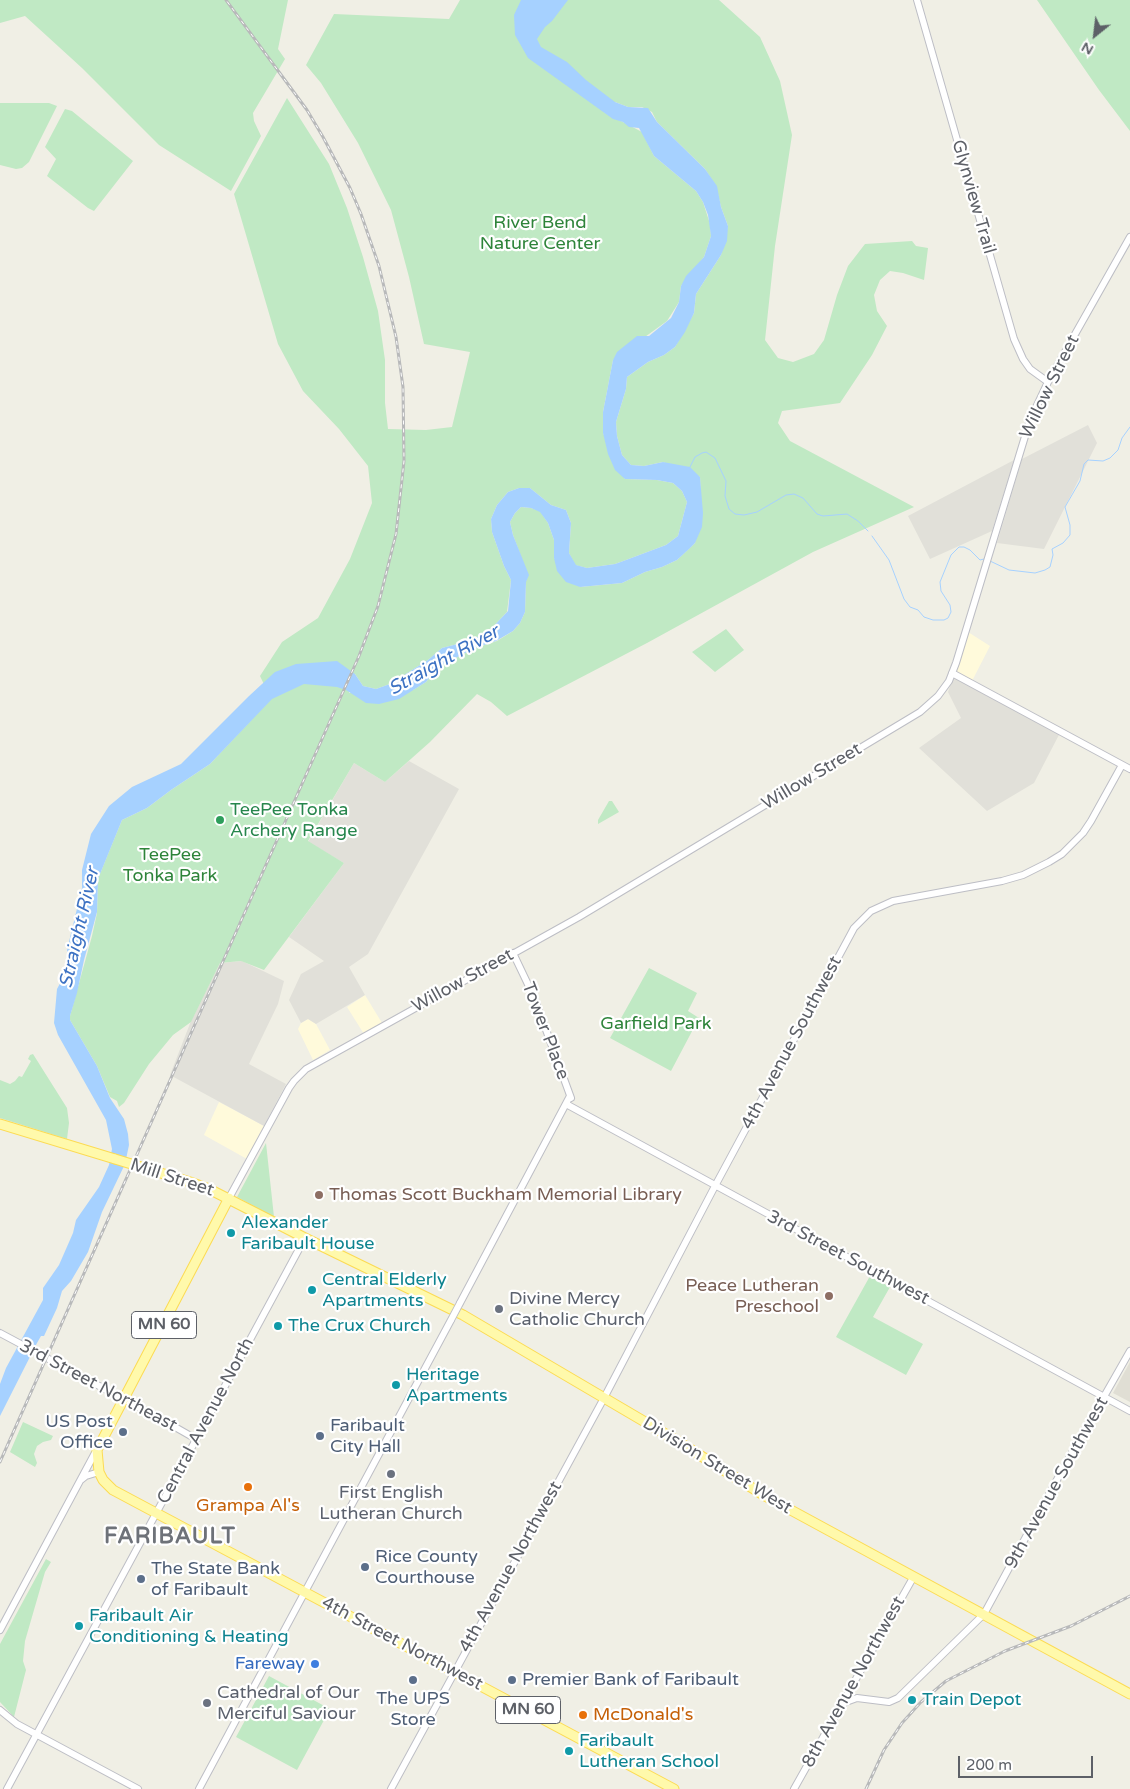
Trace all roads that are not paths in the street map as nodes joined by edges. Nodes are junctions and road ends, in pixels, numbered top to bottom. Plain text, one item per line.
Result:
1 (917, 0) edge
2 (1130, 237) edge
3 (1048, 382) junction
4 (952, 673) junction
5 (1122, 764) junction
6 (1130, 769) edge
7 (513, 953) junction
8 (570, 1096) junction
9 (566, 1104) junction
10 (575, 1109) junction
11 (0, 1124) edge
12 (715, 1186) junction
13 (229, 1198) junction
14 (305, 1238) junction
15 (0, 1333) edge
16 (1130, 1351) edge
17 (1104, 1397) junction
18 (604, 1398) junction
19 (124, 1399) junction
20 (1130, 1411) edge
21 (196, 1439) junction
22 (97, 1450) junction
23 (99, 1472) junction
24 (78, 1482) junction
25 (156, 1513) junction
26 (914, 1576) junction
27 (305, 1592) junction
28 (984, 1614) junction
29 (0, 1630) edge
30 (454, 1671) junction
31 (849, 1692) junction
32 (1130, 1694) edge
33 (868, 1699) junction
34 (839, 1707) junction
35 (0, 1710) edge
36 (36, 1735) junction
37 (8, 1789) edge
38 (138, 1789) edge
39 (200, 1789) edge
40 (391, 1789) edge
41 (674, 1789) edge
42 (794, 1789) edge

1 - 3 street, Glynview Trail
2 - 3 street, Willow Street
3 - 4 street, Willow Street
4 - 5 street
4 - 7 street, Willow Street
5 - 6 street
5 - 12 street, 4th Avenue Southwest
7 - 8 street, Tower Place
7 - 13 street, Willow Street
8 - 9 street
8 - 10 street, Tower Place
9 - 10 street, 3rd Street Southwest
9 - 27 street, bridge
10 - 12 street, 3rd Street Southwest
11 - 13 main road, Mill Street, bridge
12 - 17 street, 3rd Street Southwest
12 - 18 street, 4th Avenue Southwest
13 - 14 main road, Mill Street
13 - 19 main road, MN 60
14 - 18 main road, Division Street West
14 - 21 street, Central Avenue North
15 - 19 street, 3rd Street Northeast
16 - 17 street, 9th Avenue Southwest
17 - 20 street, 3rd Street Southwest
17 - 28 street, 9th Avenue Southwest
18 - 26 main road, Division Street West
18 - 30 street, 4th Avenue Northwest
19 - 21 street, 3rd Street Northeast
19 - 22 main road, MN 60
21 - 25 street, Central Avenue North
22 - 23 main road
22 - 24 street
23 - 24 street
23 - 25 main road, MN 60
24 - 29 street
25 - 27 main road, 4th Street Northwest / MN 60
25 - 36 street, Central Avenue North
26 - 28 main road, Division Street West
26 - 31 street, 8th Avenue Northwest
27 - 30 main road, 4th Street Northwest / MN 60
27 - 39 street
28 - 32 main road, Division Street West
28 - 33 street, 9th Avenue Southwest
30 - 40 street, 4th Avenue Northwest
30 - 41 main road, 4th Street Northwest / MN 60
31 - 33 street
31 - 34 street, 8th Avenue Northwest
33 - 34 street
34 - 42 street, 8th Avenue Northwest
35 - 36 street
36 - 37 street, Central Avenue North
36 - 38 street

